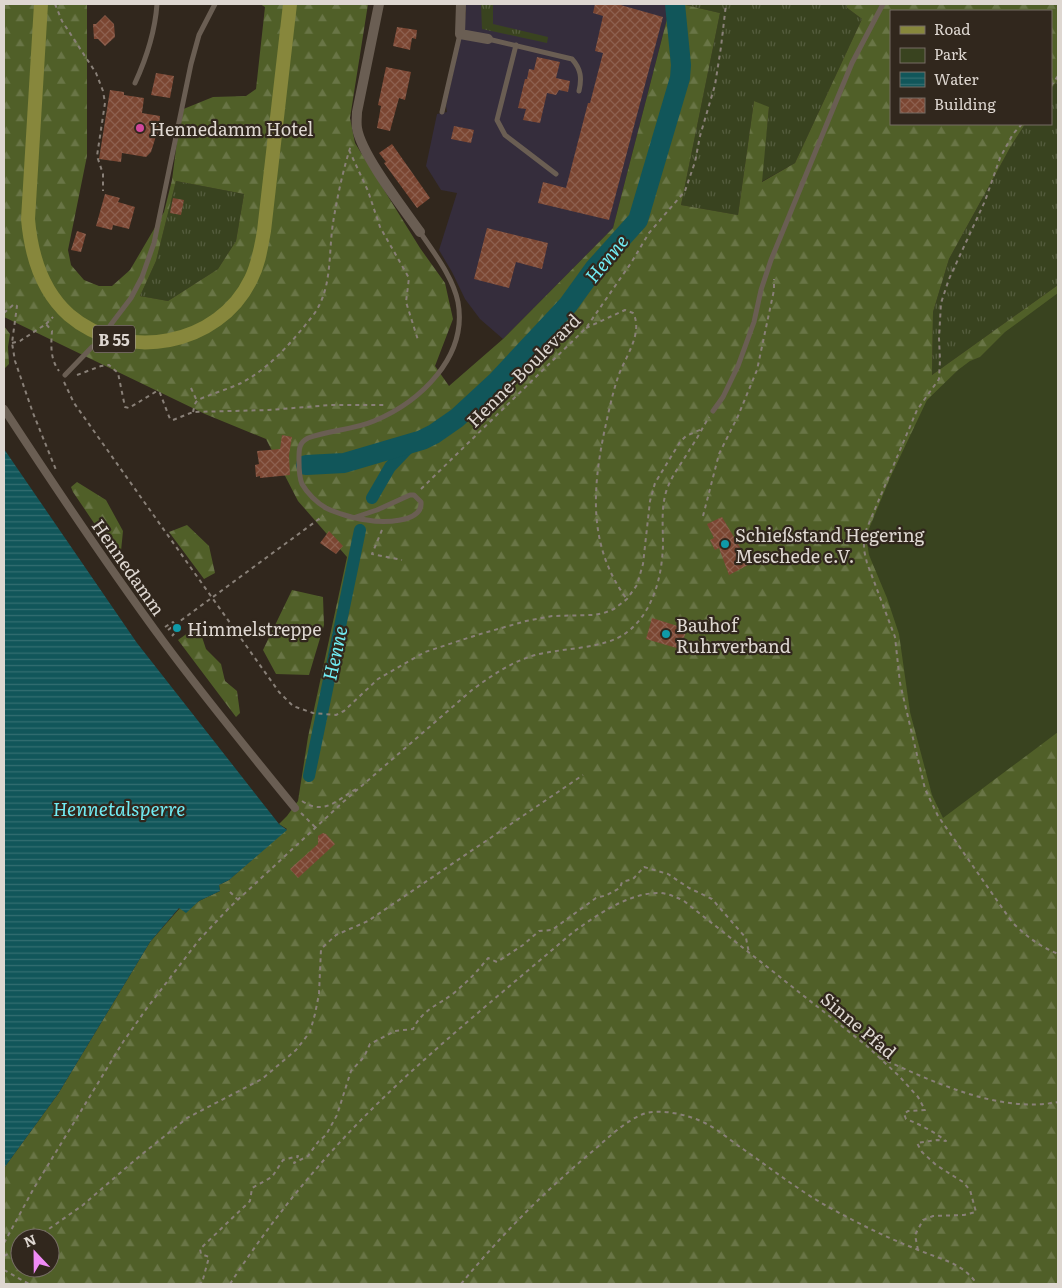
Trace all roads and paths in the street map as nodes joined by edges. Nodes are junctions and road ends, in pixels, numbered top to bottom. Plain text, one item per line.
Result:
1 (157, 4) edge
2 (215, 4) edge
3 (290, 4) edge
4 (379, 4) edge
5 (461, 4) edge
6 (726, 4) edge
7 (883, 4) edge
8 (48, 5) edge
9 (460, 34) junction
10 (488, 39) joint
11 (516, 45) junction
12 (135, 82) dead end
13 (579, 91) dead end
14 (442, 112) dead end
15 (1021, 125) edge
16 (356, 127) junction
17 (349, 150) junction
18 (556, 174) dead end
19 (103, 190) dead end
20 (420, 232) joint
21 (774, 290) dead end
22 (4, 313) edge
23 (56, 314) dead end
24 (46, 324) junction
25 (109, 327) dead end
26 (586, 328) junction
27 (418, 340) dead end
28 (12, 343) junction
29 (92, 346) dead end
30 (65, 375) junction
31 (191, 388) dead end
32 (197, 401) junction
33 (4, 409) edge
34 (396, 410) junction
35 (713, 410) joint
36 (193, 412) junction
37 (702, 429) junction
38 (57, 471) dead end
39 (414, 495) junction
40 (323, 516) dead end
41 (703, 516) dead end
42 (356, 517) junction
43 (379, 521) junction
44 (402, 560) dead end
45 (212, 598) junction
46 (626, 599) junction
47 (162, 629) dead end
48 (166, 631) dead end
49 (169, 638) dead end
50 (583, 775) dead end
51 (360, 787) junction
52 (303, 801) dead end
53 (295, 808) joint
54 (316, 828) junction
55 (230, 892) dead end
56 (237, 900) junction
57 (748, 953) junction
58 (1057, 954) edge
59 (878, 1057) junction
60 (1058, 1102) edge
61 (50, 1228) edge
62 (4, 1243) edge
63 (918, 1250) junction
64 (4, 1270) edge
65 (29, 1284) edge
66 (198, 1284) edge
67 (230, 1284) edge
68 (461, 1284) edge
69 (978, 1284) edge

1 - 12 lane
2 - 25 lane
3 - 8 main road, B 55
4 - 16 street
5 - 9 street
6 - 26 path, Henne-Boulevard
7 - 35 lane
8 - 19 path
9 - 10 street
9 - 14 lane
10 - 11 lane
11 - 13 lane
11 - 18 lane
15 - 58 path
16 - 17 path
16 - 20 street
17 - 27 path
17 - 32 path
20 - 34 lane
21 - 41 path
22 - 28 path
23 - 24 path
24 - 28 path
24 - 30 path
26 - 39 path, Henne-Boulevard
26 - 46 path
28 - 38 path
29 - 30 lane
30 - 36 path
30 - 45 path
31 - 32 path
32 - 36 path
33 - 53 street, Hennedamm
34 - 36 path
34 - 42 lane
35 - 37 path
37 - 46 path
37 - 51 path
39 - 42 lane
39 - 43 lane
40 - 45 path
42 - 43 lane
43 - 44 path
45 - 46 path
45 - 48 path
47 - 49 path
50 - 61 path
51 - 52 path
51 - 54 path
53 - 54 path
54 - 56 path
55 - 56 path
56 - 62 path
57 - 59 path, Sinne Pfad
57 - 66 path
57 - 67 path, Sinne Pfad
59 - 60 path
59 - 63 path, Sinne Pfad
63 - 68 path
63 - 69 path
64 - 65 path

